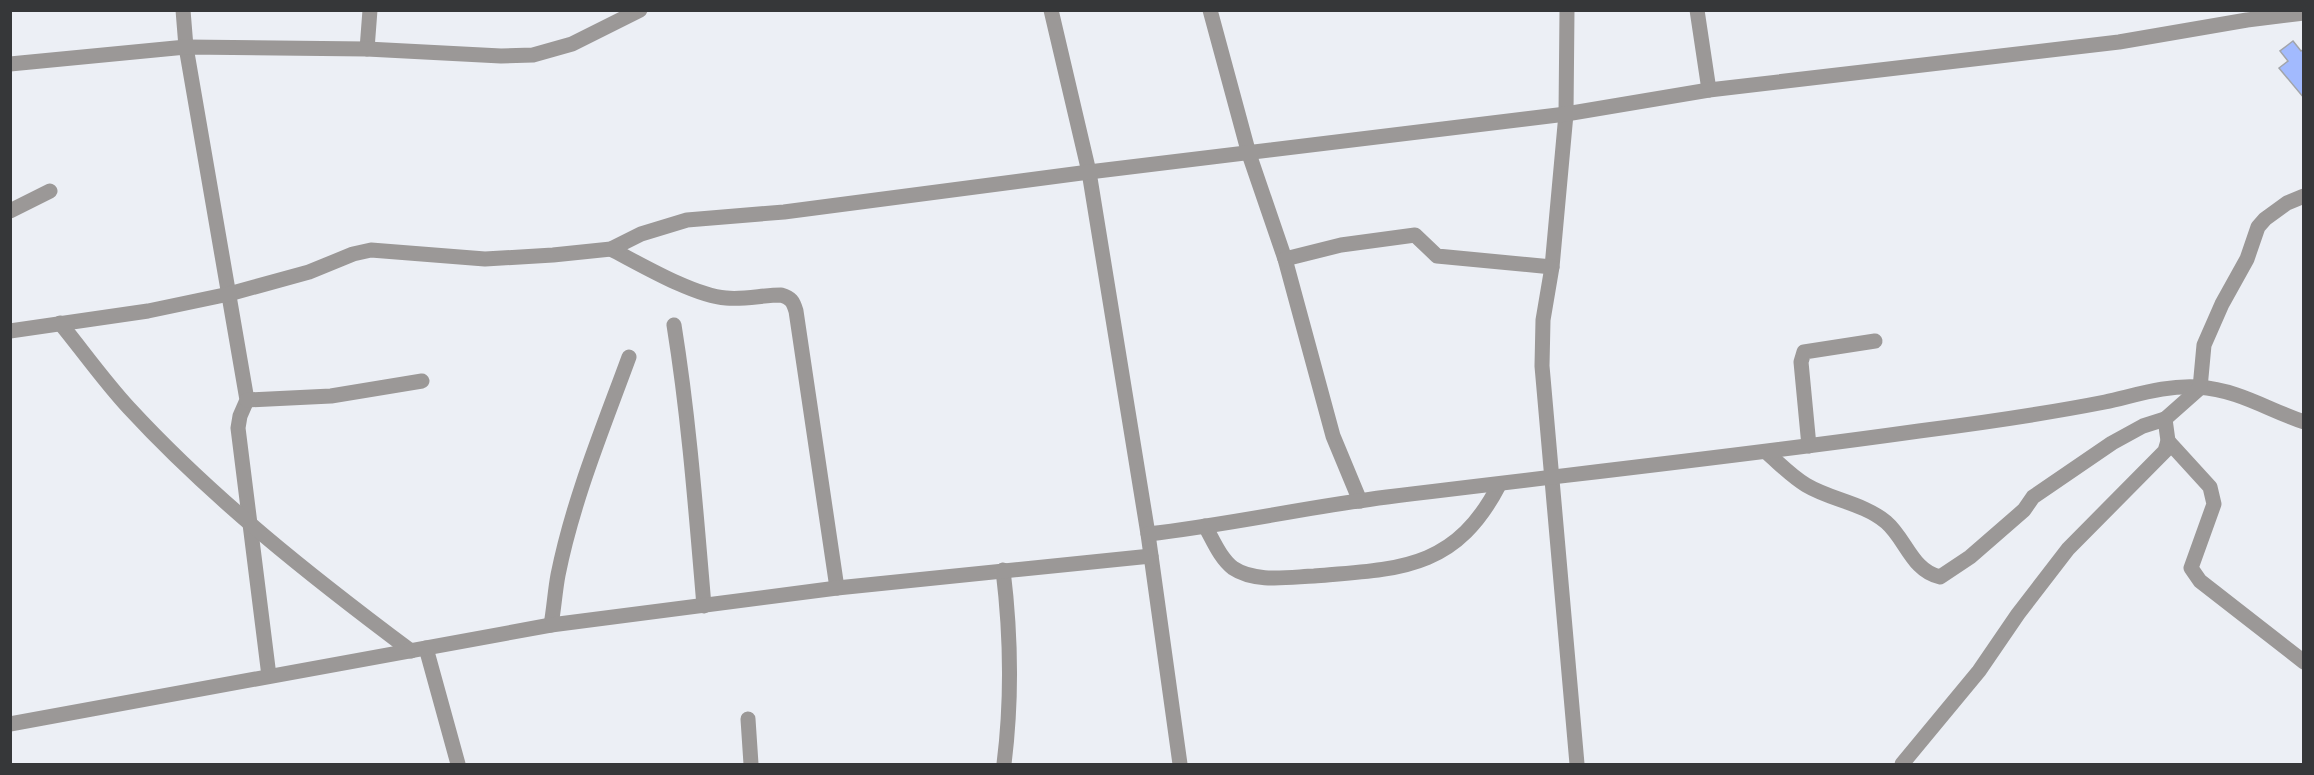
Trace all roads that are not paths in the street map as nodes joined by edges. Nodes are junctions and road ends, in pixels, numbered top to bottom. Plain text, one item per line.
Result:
1 (183, 10) edge
2 (370, 10) edge
3 (640, 10) edge
4 (1051, 10) edge
5 (1210, 10) edge
6 (1567, 10) edge
7 (1697, 10) edge
8 (2304, 13) edge
9 (186, 47) junction
10 (367, 49) junction
11 (10, 64) edge
12 (1708, 90) junction
13 (1566, 114) junction
14 (1248, 154) junction
15 (1089, 172) junction
16 (50, 191) dead end
17 (2304, 196) edge
18 (10, 211) edge
19 (611, 249) junction
20 (1285, 259) junction
21 (1552, 267) junction
22 (229, 294) junction
23 (60, 323) junction
24 (674, 325) dead end
25 (10, 331) edge
26 (1875, 341) dead end
27 (629, 357) dead end
28 (422, 381) dead end
29 (2200, 387) junction
30 (248, 400) junction
31 (2165, 419) junction
32 (2304, 422) edge
33 (2168, 441) junction
34 (1809, 446) junction
35 (1766, 452) junction
36 (1552, 479) junction
37 (1499, 485) junction
38 (1360, 501) junction
39 (249, 521) junction
40 (1205, 526) junction
41 (1148, 534) junction
42 (1151, 556) junction
43 (1003, 570) junction
44 (837, 588) junction
45 (704, 606) junction
46 (551, 625) junction
47 (419, 650) junction
48 (2304, 662) edge
49 (269, 676) junction
50 (748, 719) dead end
51 (10, 724) edge
52 (458, 765) edge
53 (751, 765) edge
54 (1004, 765) edge
55 (1180, 765) edge
56 (1577, 765) edge
57 (1902, 765) edge

1 - 9 street
2 - 10 street
3 - 10 street
4 - 15 street
5 - 14 street
6 - 13 street
7 - 12 street
8 - 12 street
9 - 10 street
9 - 11 street
9 - 22 street
12 - 13 street
13 - 14 street
13 - 21 street
14 - 15 street
14 - 20 street
15 - 19 street
15 - 41 street
16 - 18 street
17 - 29 street
19 - 22 street
19 - 44 street
20 - 21 street
20 - 38 street
21 - 36 street
22 - 23 street
22 - 30 street
23 - 25 street
23 - 39 street
24 - 45 street
26 - 34 street
27 - 46 street
28 - 30 street
29 - 31 street
29 - 32 street
29 - 34 street
30 - 39 street
31 - 33 street
31 - 35 street
33 - 48 street
33 - 57 street
34 - 35 street
35 - 36 street
36 - 37 street
36 - 56 street
37 - 38 street
37 - 40 street
38 - 40 street
39 - 47 street
39 - 49 street
40 - 41 street
41 - 42 street
42 - 43 street
42 - 55 street
43 - 44 street
43 - 54 street
44 - 45 street
45 - 46 street
46 - 47 street
47 - 49 street
47 - 52 street
49 - 51 street
50 - 53 street

